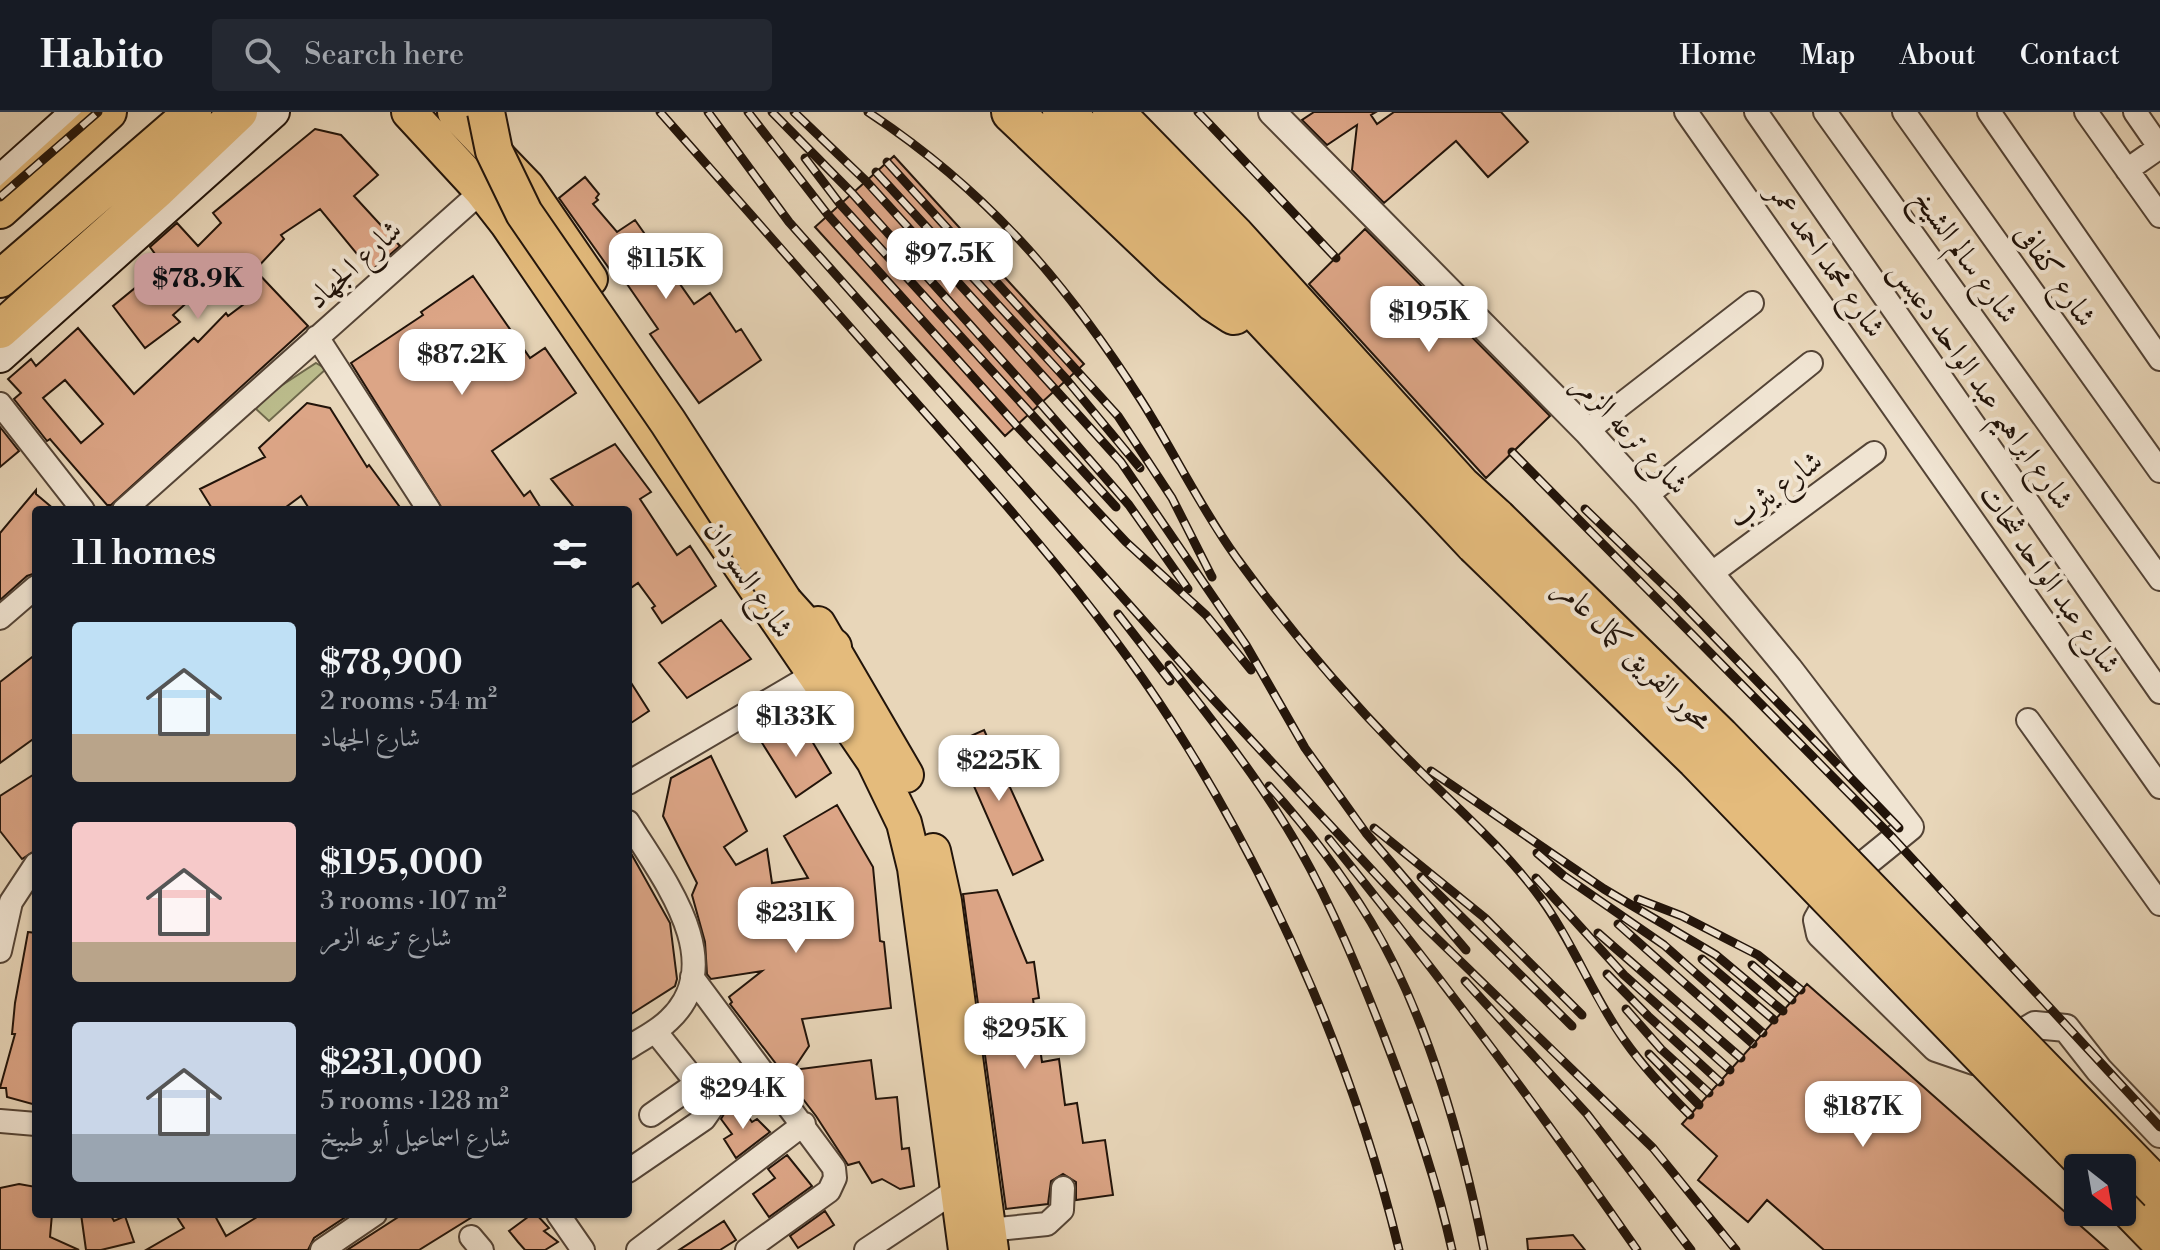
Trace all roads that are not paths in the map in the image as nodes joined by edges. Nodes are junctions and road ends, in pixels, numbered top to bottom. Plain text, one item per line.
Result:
1 (77, 112) edge
2 (108, 112) edge
3 (155, 112) edge
4 (193, 112) edge
5 (239, 112) edge
6 (274, 112) edge
7 (409, 112) edge
8 (455, 112) edge
9 (486, 112) edge
10 (1012, 112) edge
11 (1063, 112) edge
12 (1113, 112) edge
13 (1272, 112) edge
14 (1686, 112) edge
15 (1756, 112) edge
16 (1825, 112) edge
17 (1904, 112) edge
18 (1989, 112) edge
19 (2086, 112) edge
20 (2140, 114) edge
21 (2160, 148) edge
22 (2127, 170) junction
23 (0, 181) edge
24 (482, 191) junction
25 (0, 210) edge
26 (2160, 216) edge
27 (0, 245) edge
28 (0, 279) edge
29 (1752, 303) dead end
30 (0, 330) edge
31 (1278, 333) junction
32 (317, 337) junction
33 (0, 357) edge
34 (2160, 359) edge
35 (1811, 363) dead end
36 (0, 404) edge
37 (1587, 431) junction
38 (1919, 444) joint
39 (1874, 453) dead end
40 (2160, 471) edge
41 (1646, 496) junction
42 (80, 506) edge
43 (128, 506) edge
44 (426, 506) edge
45 (1486, 532) junction
46 (1712, 573) junction
47 (2160, 579) edge
48 (32, 590) edge
49 (0, 618) edge
50 (823, 660) junction
51 (2160, 692) edge
52 (2028, 720) dead end
53 (632, 780) edge
54 (2160, 787) edge
55 (632, 829) edge
56 (32, 870) edge
57 (2160, 904) edge
58 (0, 951) edge
59 (692, 977) junction
60 (655, 1031) junction
61 (632, 1045) edge
62 (697, 1083) junction
63 (651, 1115) dead end
64 (0, 1121) edge
65 (32, 1124) edge
66 (804, 1124) junction
67 (2160, 1134) edge
68 (2078, 1154) edge
69 (632, 1168) edge
70 (1063, 1188) dead end
71 (958, 1189) junction
72 (2160, 1191) edge
73 (2136, 1214) edge
74 (369, 1218) edge
75 (561, 1218) edge
76 (2160, 1239) edge
77 (982, 1243) edge
78 (322, 1250) edge
79 (583, 1250) edge
80 (638, 1250) edge
81 (747, 1250) edge
82 (866, 1250) edge

1 - 23 main road
2 - 25 highway
3 - 27 highway
4 - 28 highway
5 - 30 highway
6 - 33 main road
7 - 24 main road, شارع السودان
8 - 50 main road, شارع السودان
9 - 50 highway, bridge
10 - 31 highway
11 - 31 highway, محور الفريق كمال عامر
12 - 45 highway, محور الفريق كمال عامر
13 - 37 street, شارع ترعه الزمر
14 - 38 street, شارع محمد احمد عمر
15 - 51 street, شارع ابراهيم عبد الواحد دعبس
16 - 47 street, شارع سالم الشيخ
17 - 40 street, شارع كفافى
18 - 34 street
19 - 22 street
20 - 21 street
21 - 22 street
22 - 26 street
24 - 32 street, شارع الجهاد
24 - 50 main road, شارع السودان
29 - 37 street
31 - 45 highway, محور الفريق كمال عامر
32 - 43 street, شارع الجهاد
32 - 44 street
35 - 41 street
36 - 42 street
37 - 41 street, شارع ترعه الزمر
38 - 54 street, شارع عبد الواحد شحات
39 - 46 street, شارع يثرب
41 - 46 street, شارع ترعه الزمر
45 - 68 highway, محور الفريق كمال عامر, bridge
45 - 72 highway, محور الفريق كمال عامر, bridge
46 - 67 street, شارع ترعه الزمر
48 - 49 street
50 - 53 street
50 - 71 main road, شارع السودان
50 - 77 main road, شارع السودان
52 - 57 street
55 - 59 street
56 - 58 street
59 - 60 street
59 - 66 street
60 - 61 street
60 - 62 street
62 - 63 street
62 - 69 street
64 - 65 street
66 - 80 street
66 - 81 street
70 - 77 street
71 - 77 main road, شارع السودان
71 - 82 street
73 - 76 highway
74 - 78 street
75 - 79 street

